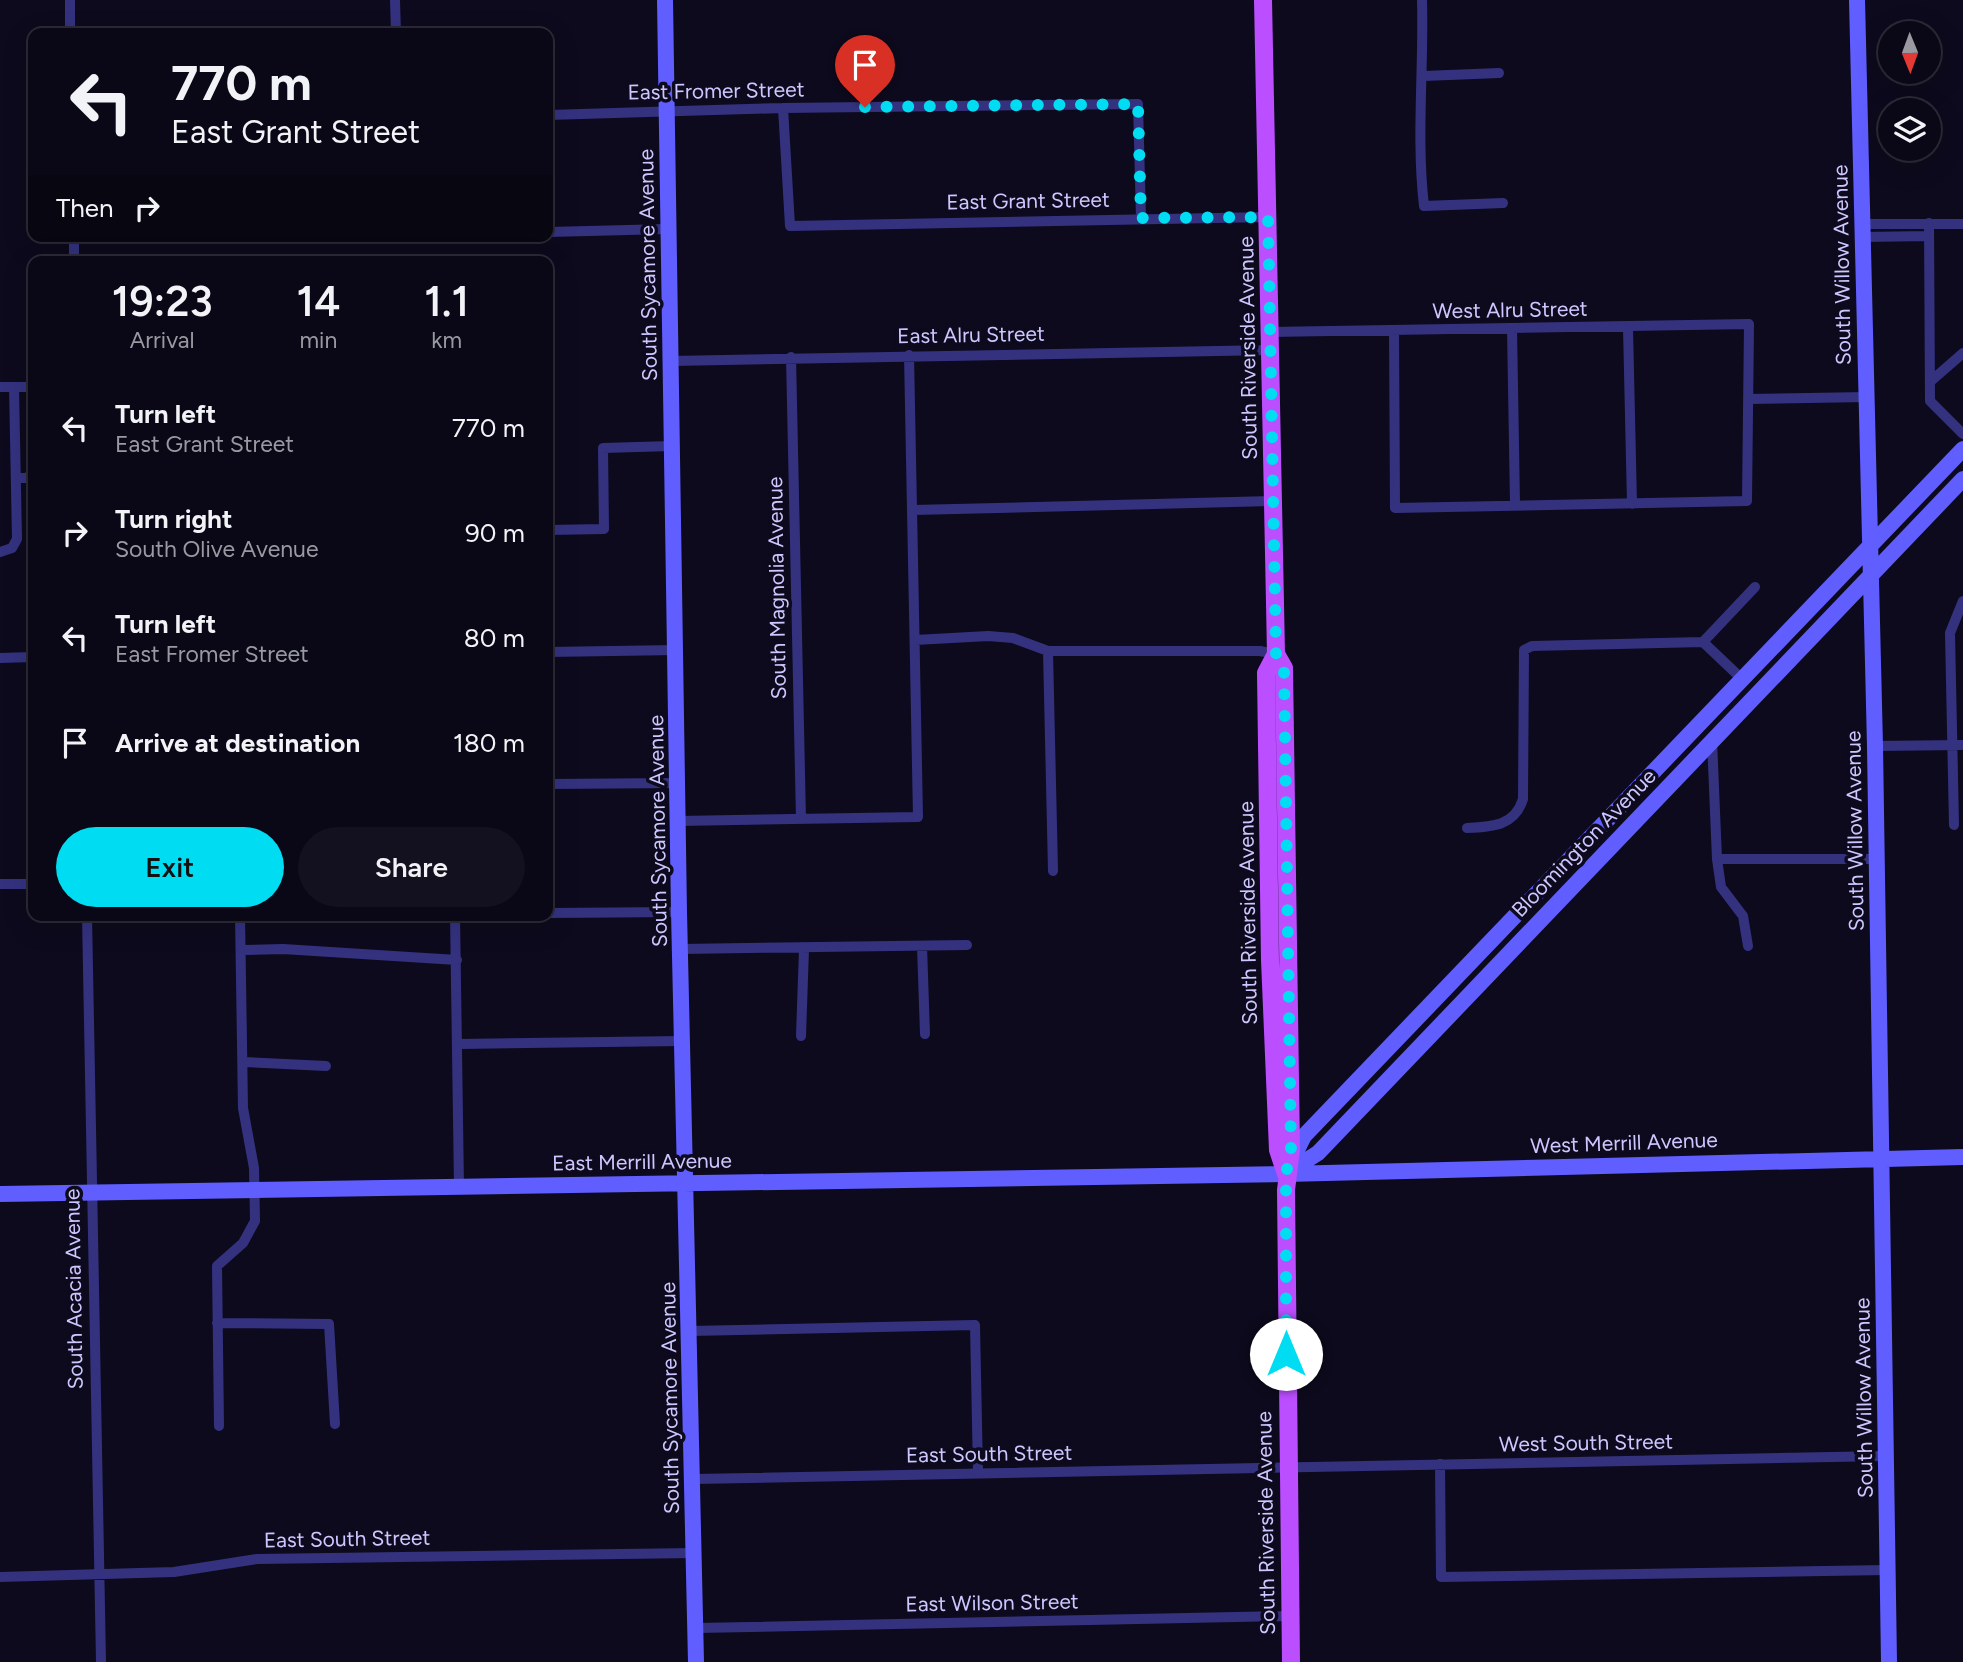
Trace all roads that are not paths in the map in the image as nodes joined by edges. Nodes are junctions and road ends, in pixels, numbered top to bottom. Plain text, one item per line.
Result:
1 (69, 0) edge
2 (395, 0) edge
3 (665, 0) edge
4 (1263, 0) edge
5 (1422, 0) edge
6 (1857, 0) edge
7 (70, 28) edge
8 (396, 28) edge
9 (1499, 73) dead end
10 (1424, 76) junction
11 (783, 108) junction
12 (666, 111) junction
13 (553, 116) edge
14 (1503, 203) dead end
15 (1268, 217) junction
16 (1141, 218) junction
17 (1929, 223) junction
18 (1963, 224) edge
19 (668, 229) junction
20 (1862, 230) junction
21 (553, 232) edge
22 (1929, 236) junction
23 (1512, 328) junction
24 (1628, 328) junction
25 (1394, 330) junction
26 (1270, 341) junction
27 (1963, 353) edge
28 (909, 355) junction
29 (791, 357) junction
30 (671, 361) junction
31 (1931, 381) junction
32 (0, 387) edge
33 (14, 387) junction
34 (28, 387) edge
35 (1867, 397) junction
36 (1748, 399) junction
37 (1963, 434) edge
38 (672, 446) junction
39 (1963, 449) edge
40 (28, 478) edge
41 (1963, 479) edge
42 (1274, 501) junction
43 (1515, 504) junction
44 (1632, 504) junction
45 (913, 510) junction
46 (553, 530) edge
47 (1868, 546) junction
48 (0, 552) edge
49 (1869, 578) junction
50 (1755, 587) dead end
51 (1963, 600) edge
52 (915, 640) junction
53 (1703, 642) junction
54 (677, 650) junction
55 (1048, 651) junction
56 (553, 652) edge
57 (1276, 654) junction
58 (28, 657) edge
59 (0, 658) edge
60 (1742, 679) junction
61 (1712, 740) junction
62 (1958, 745) edge
63 (1875, 746) junction
64 (678, 783) junction
65 (553, 784) edge
66 (801, 819) junction
67 (678, 821) junction
68 (1954, 825) dead end
69 (1467, 828) dead end
70 (1717, 859) junction
71 (1876, 859) junction
72 (1053, 871) dead end
73 (0, 884) edge
74 (28, 884) edge
75 (679, 912) junction
76 (553, 913) edge
77 (87, 921) edge
78 (240, 921) edge
79 (455, 921) edge
80 (967, 945) dead end
81 (922, 946) junction
82 (1748, 946) dead end
83 (680, 949) junction
84 (804, 949) junction
85 (241, 950) junction
86 (457, 960) junction
87 (925, 1034) dead end
88 (802, 1036) dead end
89 (682, 1041) junction
90 (459, 1044) junction
91 (244, 1062) junction
92 (326, 1066) dead end
93 (1329, 1110) junction
94 (1291, 1112) junction
95 (1881, 1157) junction
96 (1963, 1157) edge
97 (1286, 1174) junction
98 (685, 1182) junction
99 (459, 1186) junction
100 (255, 1191) junction
101 (92, 1193) junction
102 (0, 1194) edge
103 (217, 1324) junction
104 (689, 1331) junction
105 (335, 1424) dead end
106 (219, 1426) dead end
107 (1885, 1457) junction
108 (1440, 1464) junction
109 (1287, 1465) junction
110 (978, 1473) junction
111 (693, 1479) junction
112 (695, 1553) junction
113 (1887, 1570) junction
114 (99, 1574) junction
115 (0, 1577) edge
116 (1290, 1616) junction
117 (696, 1628) junction
118 (101, 1662) edge
119 (696, 1662) edge
120 (1291, 1662) edge
121 (1889, 1662) edge

1 - 7 street
2 - 8 street
3 - 12 main road, South Sycamore Avenue
4 - 15 main road, South Riverside Avenue
5 - 10 street
6 - 20 main road, South Willow Avenue
9 - 10 street
10 - 14 street
11 - 12 street, East Fromer Street
11 - 16 street, East Fromer Street
11 - 16 street, East Grant Street
12 - 13 street, East Fromer Street
12 - 19 main road, South Sycamore Avenue
15 - 16 street, East Grant Street
15 - 26 main road, South Riverside Avenue
17 - 18 street
17 - 20 street
17 - 22 street
19 - 21 street
19 - 30 main road, South Sycamore Avenue
20 - 22 street
20 - 35 main road, South Willow Avenue
22 - 31 street
23 - 24 street, West Alru Street
23 - 25 street, West Alru Street
23 - 43 street
24 - 36 street, West Alru Street
24 - 44 street
25 - 26 street, West Alru Street
25 - 43 street
26 - 28 street, East Alru Street
26 - 42 main road, South Riverside Avenue
27 - 31 street
28 - 29 street, East Alru Street
28 - 45 street
29 - 30 street, East Alru Street
29 - 66 street, South Magnolia Avenue
30 - 38 main road, South Sycamore Avenue
31 - 37 street
32 - 33 street
33 - 34 street
33 - 40 street
35 - 36 street
35 - 47 main road, South Willow Avenue
36 - 44 street
38 - 46 street
38 - 54 main road, South Sycamore Avenue
39 - 47 main road, Bloomington Avenue
40 - 48 street
41 - 49 main road, Bloomington Avenue
42 - 45 street
42 - 57 main road, South Riverside Avenue
43 - 44 street
45 - 52 street
47 - 49 main road, South Willow Avenue
47 - 60 main road, Bloomington Avenue
49 - 61 main road, Bloomington Avenue
49 - 63 main road, South Willow Avenue
50 - 53 street
51 - 62 street
52 - 55 street
52 - 66 street
53 - 60 street
53 - 69 street
54 - 56 street
54 - 64 main road, South Sycamore Avenue
55 - 57 street
55 - 72 street
57 - 94 main road, South Riverside Avenue
57 - 97 main road, South Riverside Avenue
58 - 59 street
60 - 93 main road, Bloomington Avenue
61 - 70 street
61 - 97 main road, Bloomington Avenue
62 - 63 street
62 - 68 street
63 - 71 main road, South Willow Avenue
64 - 65 street
64 - 67 main road, South Sycamore Avenue
66 - 67 street
67 - 75 main road, South Sycamore Avenue
70 - 71 street
70 - 82 street
71 - 95 main road, South Willow Avenue
73 - 74 street
75 - 76 street
75 - 83 main road, South Sycamore Avenue
77 - 101 street, South Acacia Avenue
78 - 85 street
79 - 86 street
80 - 81 street
81 - 84 street
81 - 87 street
83 - 84 street
83 - 89 main road, South Sycamore Avenue
84 - 88 street
85 - 86 street
85 - 91 street
86 - 90 street
89 - 90 street
89 - 98 main road, South Sycamore Avenue
90 - 99 street
91 - 92 street
91 - 100 street
93 - 94 main road
93 - 97 main road, Bloomington Avenue
94 - 97 main road, South Riverside Avenue
95 - 96 main road, West Merrill Avenue
95 - 97 main road, West Merrill Avenue
95 - 107 main road, South Willow Avenue
97 - 98 main road, East Merrill Avenue
97 - 109 main road, South Riverside Avenue
98 - 99 main road, East Merrill Avenue
98 - 104 main road, South Sycamore Avenue
99 - 100 main road, East Merrill Avenue
100 - 101 main road, East Merrill Avenue
100 - 103 street
101 - 102 main road, East Merrill Avenue
101 - 114 street, South Acacia Avenue
103 - 105 street
103 - 106 street
104 - 110 street
104 - 111 main road, South Sycamore Avenue
107 - 108 street, West South Street
107 - 113 main road, South Willow Avenue
108 - 109 street, West South Street
108 - 113 street
109 - 110 street, East South Street
109 - 116 main road, South Riverside Avenue
110 - 111 street, East South Street
111 - 112 main road, South Sycamore Avenue
112 - 114 street, East South Street
112 - 117 main road, South Sycamore Avenue
113 - 121 main road, South Willow Avenue
114 - 115 street, East South Street
114 - 118 street, South Acacia Avenue
116 - 117 street, East Wilson Street
116 - 120 main road, South Riverside Avenue
117 - 119 main road, South Sycamore Avenue

